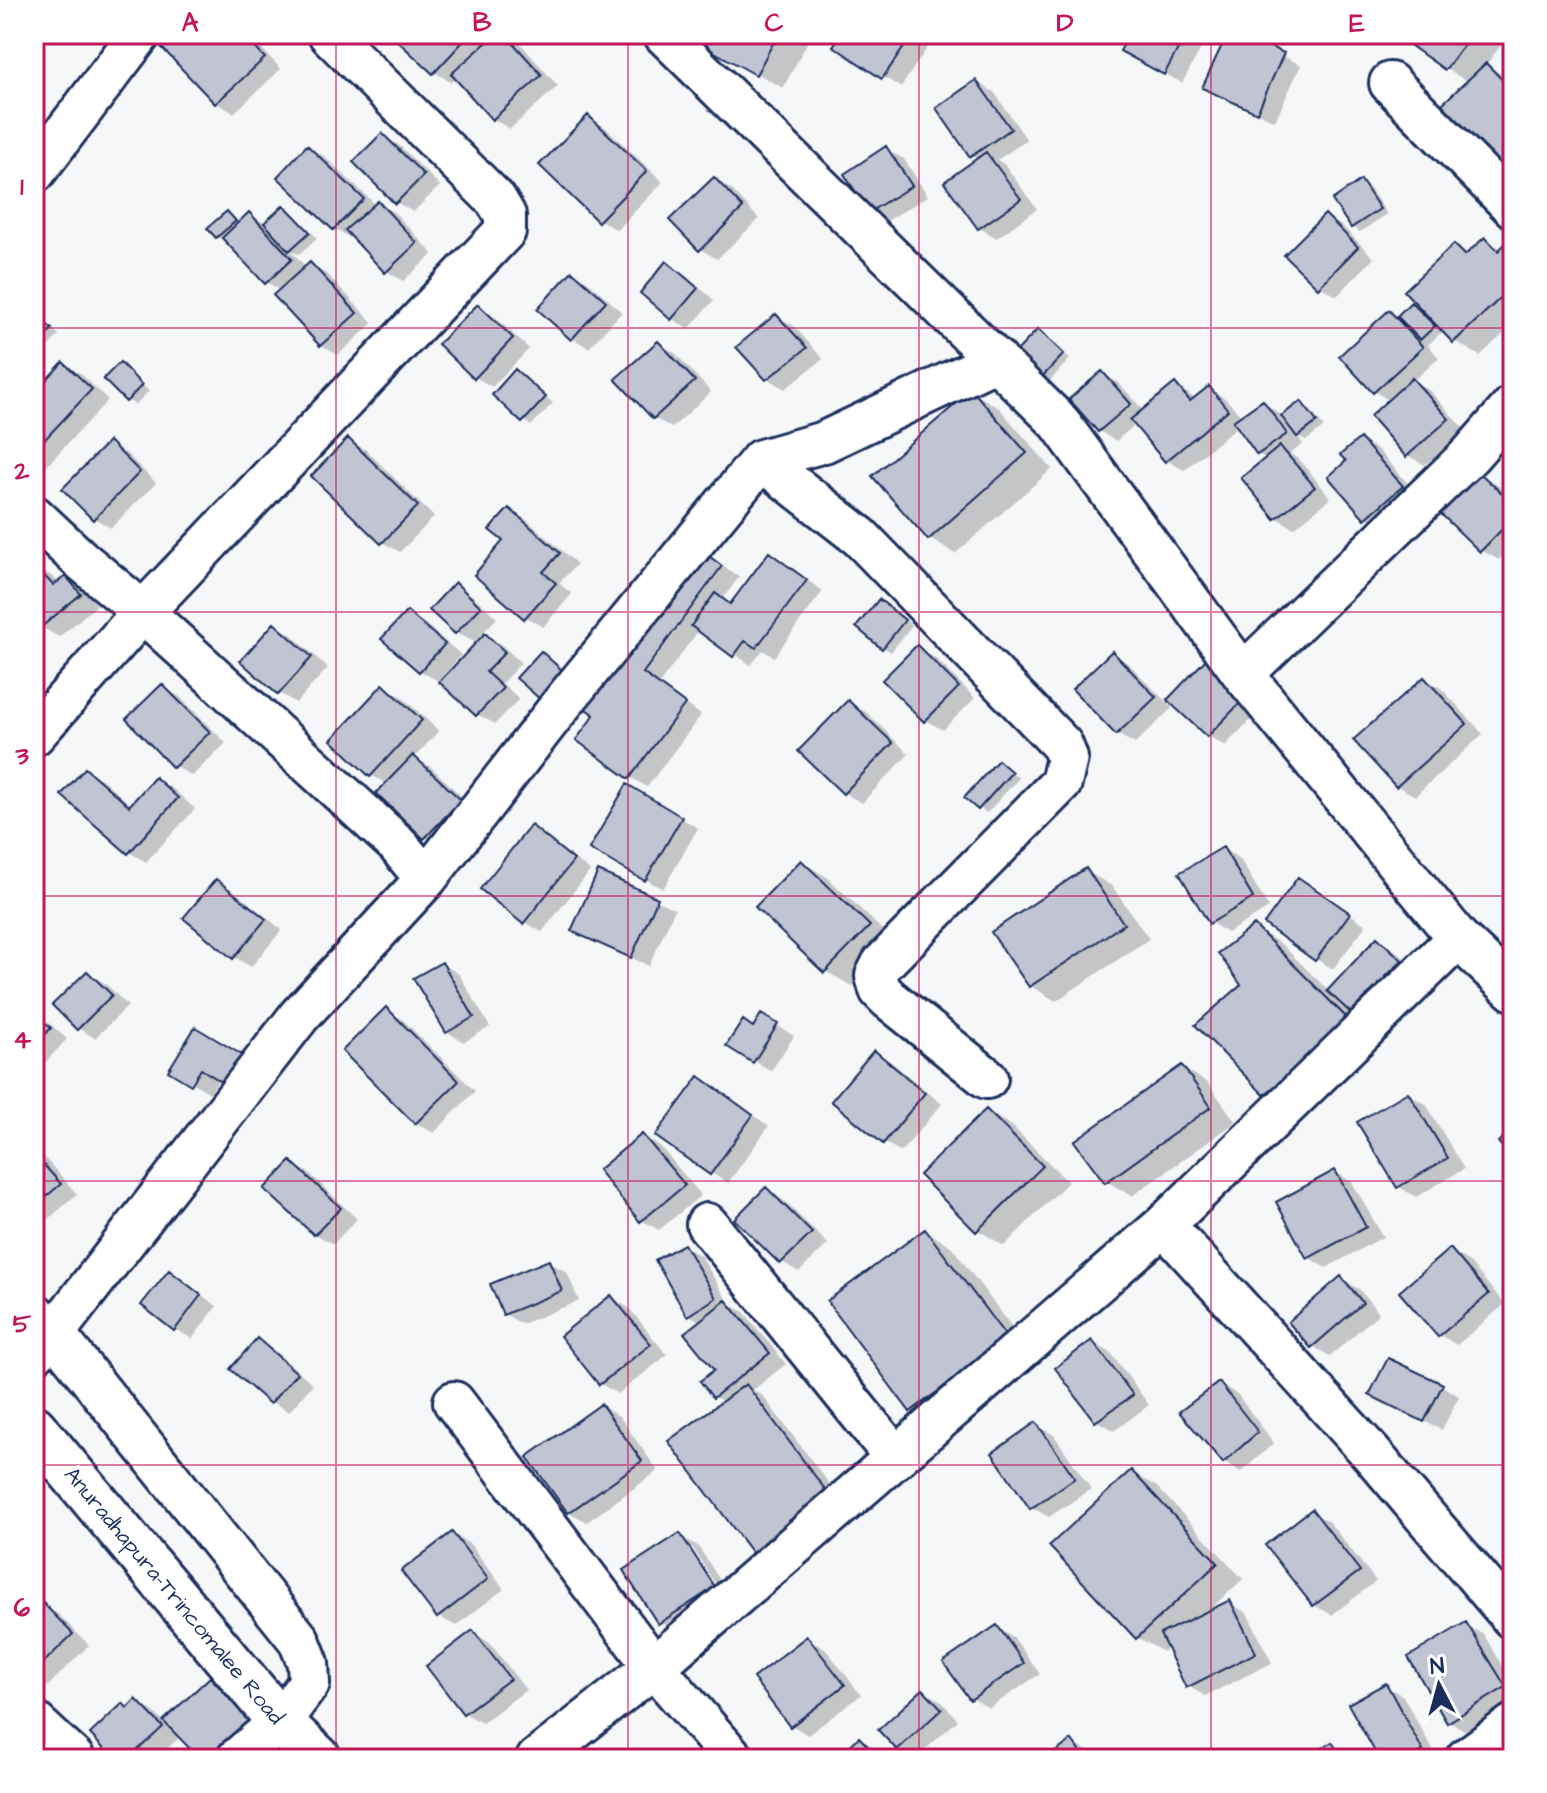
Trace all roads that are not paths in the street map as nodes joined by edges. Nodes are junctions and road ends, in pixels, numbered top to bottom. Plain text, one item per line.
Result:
1 (140, 34) edge
2 (329, 34) edge
3 (664, 34) edge
4 (1390, 83) dead end
5 (34, 173) edge
6 (1513, 207) edge
7 (997, 360) junction
8 (1513, 406) edge
9 (761, 460) junction
10 (34, 516) edge
11 (143, 612) junction
12 (1243, 674) junction
13 (34, 735) edge
14 (426, 879) junction
15 (1458, 938) junction
16 (1513, 990) edge
17 (987, 1078) dead end
18 (707, 1224) dead end
19 (1164, 1225) junction
20 (41, 1333) edge
21 (454, 1402) dead end
22 (34, 1428) edge
23 (895, 1457) junction
24 (1513, 1619) edge
25 (654, 1667) junction
26 (34, 1722) edge
27 (280, 1722) junction
28 (1513, 1725) edge
29 (74, 1759) edge
30 (237, 1759) edge
31 (319, 1759) edge
32 (537, 1759) edge
33 (734, 1759) edge
34 (1466, 1759) edge

1 - 5 street
2 - 11 street
3 - 7 street
4 - 6 street
7 - 9 street
7 - 12 street
8 - 12 street
9 - 14 street
9 - 17 street
10 - 11 street
11 - 13 street
11 - 14 street
12 - 15 street
14 - 20 street
15 - 16 street
15 - 19 street
18 - 23 street
19 - 23 street
19 - 24 street
20 - 27 street
21 - 25 street
22 - 27 highway, Anuradhapura-Trincomalee Road
23 - 25 street
25 - 32 street
25 - 33 street
26 - 29 street
27 - 30 street
27 - 31 highway, Anuradhapura-Trincomalee Road
28 - 34 street

